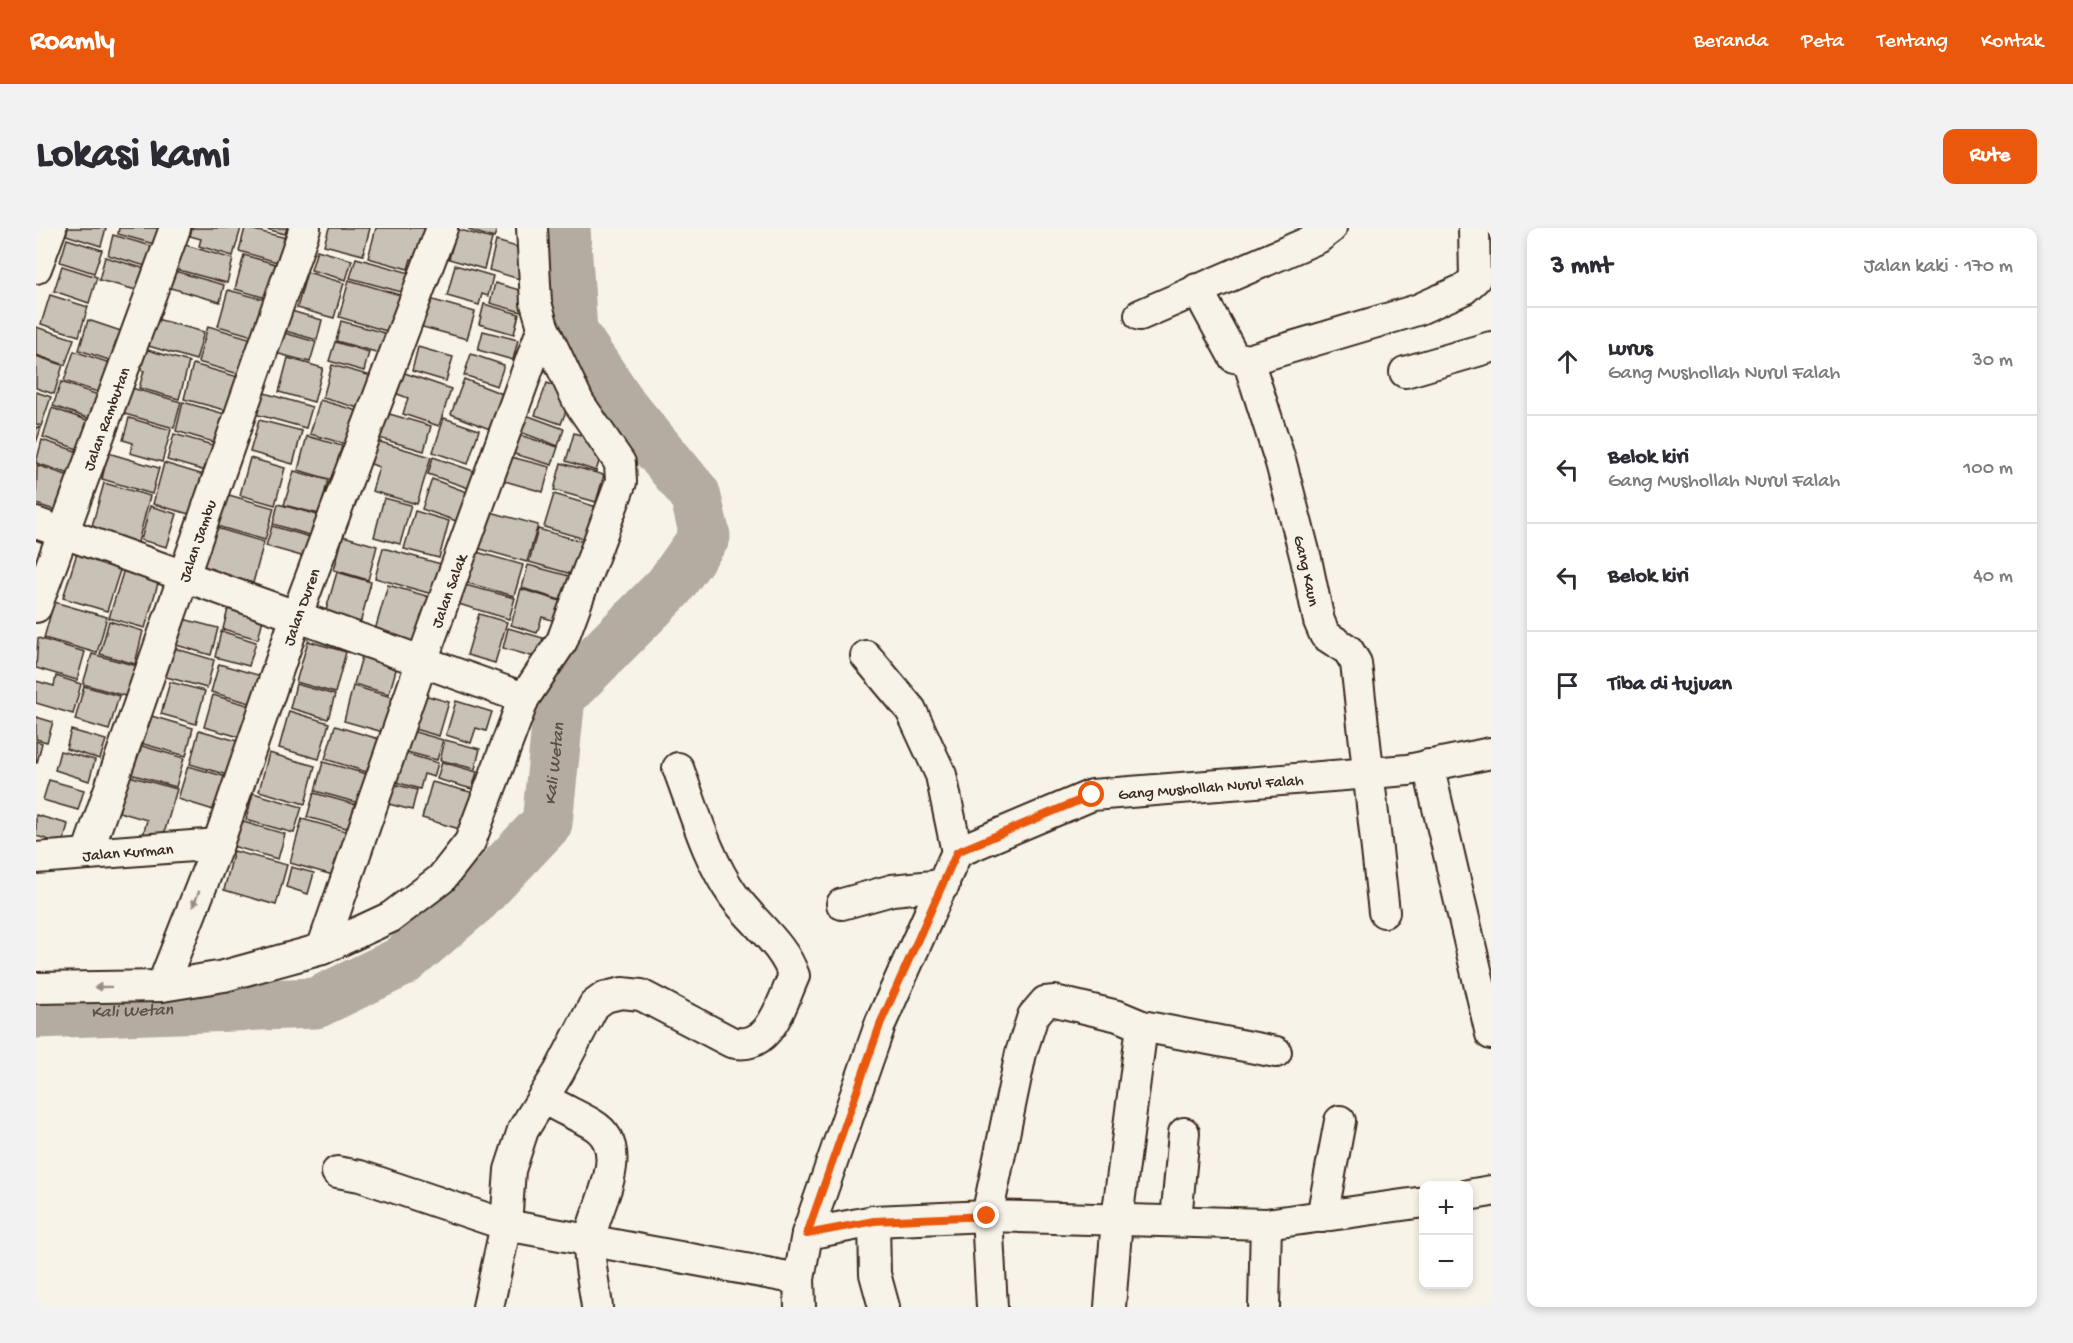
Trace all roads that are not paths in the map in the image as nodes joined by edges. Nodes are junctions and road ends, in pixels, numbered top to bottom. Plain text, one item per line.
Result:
1 (51, 228) edge
2 (175, 228) edge
3 (305, 228) edge
4 (442, 228) edge
5 (532, 228) edge
6 (1331, 228) edge
7 (1474, 228) edge
8 (36, 268) edge
9 (1197, 289) junction
10 (1140, 315) dead end
11 (543, 327) junction
12 (1491, 347) edge
13 (1248, 360) junction
14 (1405, 372) dead end
15 (49, 528) edge
16 (183, 576) junction
17 (36, 607) edge
18 (296, 617) junction
19 (866, 656) dead end
20 (422, 661) junction
21 (524, 698) junction
22 (1491, 753) edge
23 (1428, 765) junction
24 (678, 768) dead end
25 (1368, 772) junction
26 (218, 844) junction
27 (957, 852) junction
28 (87, 854) junction
29 (36, 858) edge
30 (944, 885) junction
31 (842, 904) dead end
32 (1384, 912) dead end
33 (322, 949) junction
34 (162, 986) junction
35 (36, 988) edge
36 (1142, 1026) junction
37 (1491, 1034) edge
38 (1276, 1052) dead end
39 (544, 1098) junction
40 (1340, 1121) dead end
41 (1184, 1133) dead end
42 (337, 1172) dead end
43 (1491, 1191) edge
44 (1473, 1195) edge
45 (1419, 1203) edge
46 (987, 1216) junction
47 (1322, 1217) junction
48 (1117, 1218) junction
49 (1176, 1220) junction
50 (874, 1221) junction
51 (1266, 1224) junction
52 (506, 1225) junction
53 (807, 1234) junction
54 (590, 1240) junction
55 (800, 1293) edge
56 (488, 1307) edge
57 (597, 1307) edge
58 (884, 1307) edge
59 (992, 1307) edge
60 (1110, 1307) edge
61 (1264, 1307) edge

1 - 8 street
2 - 15 street, Jalan Rambutan
3 - 16 street, Jalan Jambu
4 - 18 street, Jalan Duren
5 - 11 street
6 - 9 street
7 - 13 street
9 - 10 street
9 - 13 street
11 - 20 street, Jalan Salak
11 - 21 street
12 - 14 street
13 - 25 street, Gang Kaun
15 - 16 street
15 - 17 street, Jalan Rambutan
16 - 18 street
16 - 28 street, Jalan Jambu
18 - 20 street
18 - 26 street, Jalan Duren
19 - 27 street
20 - 21 street
20 - 33 street, Jalan Salak
21 - 33 street
22 - 23 street, Gang Mushollah Nurul Falah
23 - 25 street, Gang Mushollah Nurul Falah
23 - 37 street
24 - 39 street
25 - 27 street, Gang Mushollah Nurul Falah
25 - 32 street, Gang Kaun
26 - 28 street, Jalan Kurman
26 -> 34 street, Jalan Duren
27 - 30 street
28 - 29 street, Jalan Kurman
30 - 31 street
30 - 53 street
33 - 34 street
34 -> 35 street
36 - 38 street
36 - 46 street
36 - 48 street
39 - 52 street
39 - 54 street
40 - 47 street
41 - 49 street
42 - 52 street
43 - 44 street
45 - 47 street
46 - 48 street
46 - 50 street
46 - 59 street
47 - 51 street
48 - 49 street
48 - 60 street
49 - 51 street
50 - 53 street
50 - 58 street
51 - 61 street
52 - 54 street
52 - 56 street
53 - 55 street
54 - 55 street
54 - 57 street

